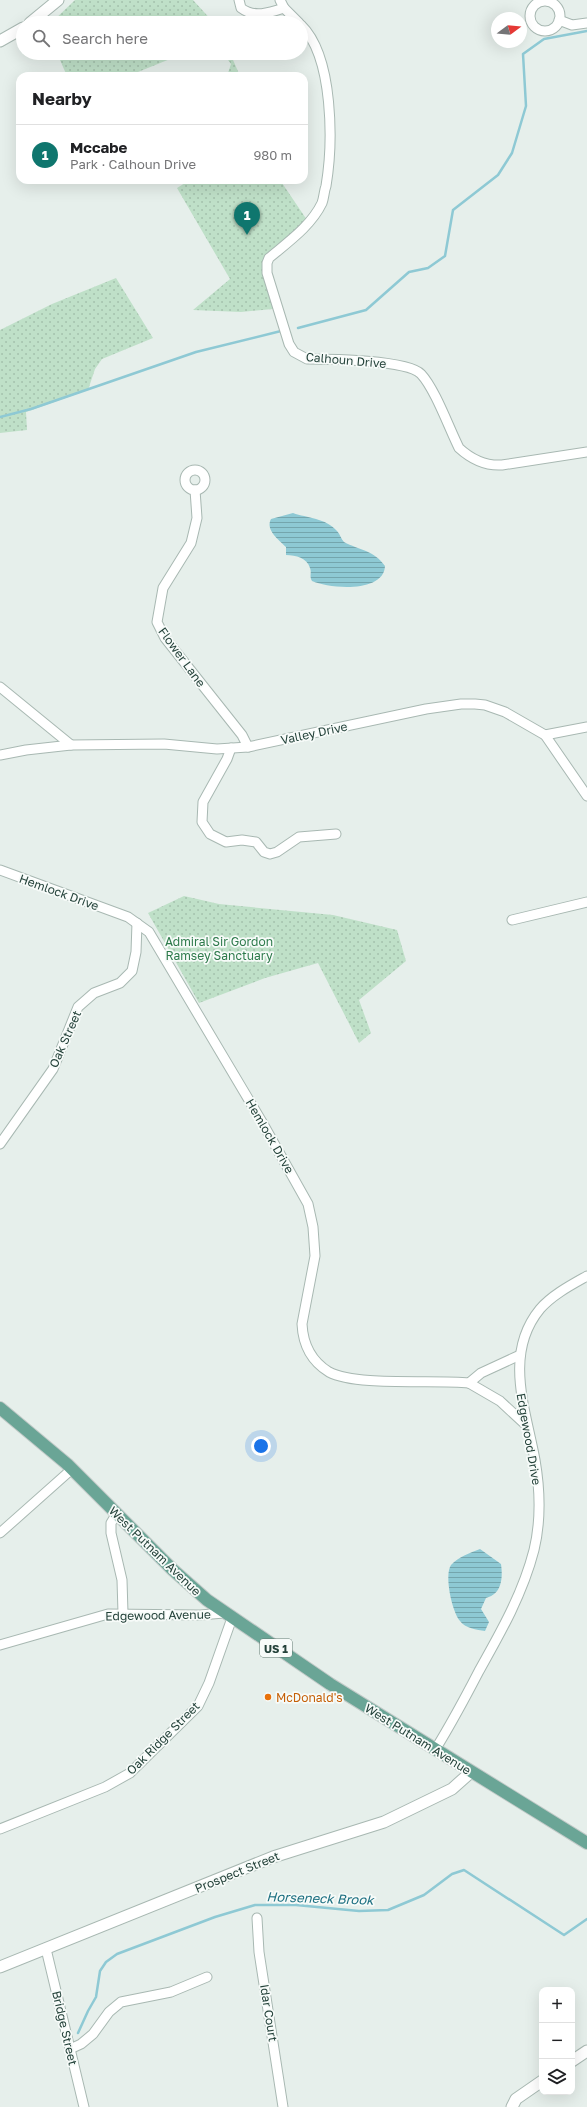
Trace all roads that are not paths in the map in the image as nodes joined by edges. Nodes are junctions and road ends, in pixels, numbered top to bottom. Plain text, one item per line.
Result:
1 (58, 0) edge
2 (239, 0) edge
3 (282, 4) edge
4 (39, 16) edge
5 (293, 16) edge
6 (559, 20) dead end
7 (587, 23) edge
8 (16, 32) edge
9 (308, 35) edge
10 (0, 41) edge
11 (587, 452) edge
12 (195, 490) dead end
13 (0, 687) edge
14 (587, 727) edge
15 (545, 735) junction
16 (71, 744) junction
17 (248, 747) junction
18 (231, 748) junction
19 (0, 755) edge
20 (587, 796) edge
21 (336, 834) dead end
22 (0, 870) edge
23 (587, 902) edge
24 (512, 920) dead end
25 (137, 923) junction
26 (0, 1144) edge
27 (587, 1276) edge
28 (520, 1355) junction
29 (469, 1383) junction
30 (0, 1408) edge
31 (527, 1426) junction
32 (72, 1469) junction
33 (117, 1513) junction
34 (0, 1533) edge
35 (123, 1613) junction
36 (228, 1615) junction
37 (0, 1645) edge
38 (435, 1750) junction
39 (471, 1772) junction
40 (0, 1829) edge
41 (587, 1843) edge
42 (257, 1918) dead end
43 (46, 1949) junction
44 (0, 1967) edge
45 (207, 1977) dead end
46 (70, 2050) junction
47 (587, 2051) edge
48 (575, 2059) edge
49 (539, 2083) edge
50 (84, 2107) edge
51 (283, 2107) edge
52 (512, 2107) edge

1 - 4 street
2 - 3 street
3 - 5 street
6 - 7 street
8 - 10 street
9 - 11 street, Calhoun Drive
12 - 17 street, Flower Lane
13 - 16 street
14 - 15 street
15 - 17 street, Valley Drive
15 - 20 street, Valley Drive
16 - 18 street, Valley Drive
16 - 19 street, Valley Drive
17 - 18 street, Valley Drive
18 - 21 street
22 - 25 street, Hemlock Drive
23 - 24 street
25 - 26 street, Oak Street
25 - 29 street, Hemlock Drive
27 - 28 street, Edgewood Drive
28 - 29 street
28 - 31 street, Edgewood Drive
29 - 31 street, Hemlock Drive
30 - 32 main road, West Putnam Avenue / US 1
31 - 38 street, Edgewood Drive
32 - 33 main road, West Putnam Avenue / US 1
32 - 34 street
33 - 35 street
33 - 36 main road, West Putnam Avenue / US 1
35 - 36 street, Edgewood Avenue
35 - 37 street, Edgewood Avenue
36 - 38 main road, West Putnam Avenue / US 1
36 - 40 street, Oak Ridge Street
38 - 39 main road, West Putnam Avenue / US 1
39 - 41 main road, West Putnam Avenue / US 1
39 - 43 street, Prospect Street
42 - 51 street, Idar Court
43 - 44 street, Prospect Street
43 - 46 street, Bridge Street
45 - 46 street
46 - 50 street, Bridge Street
47 - 48 street
49 - 52 street

